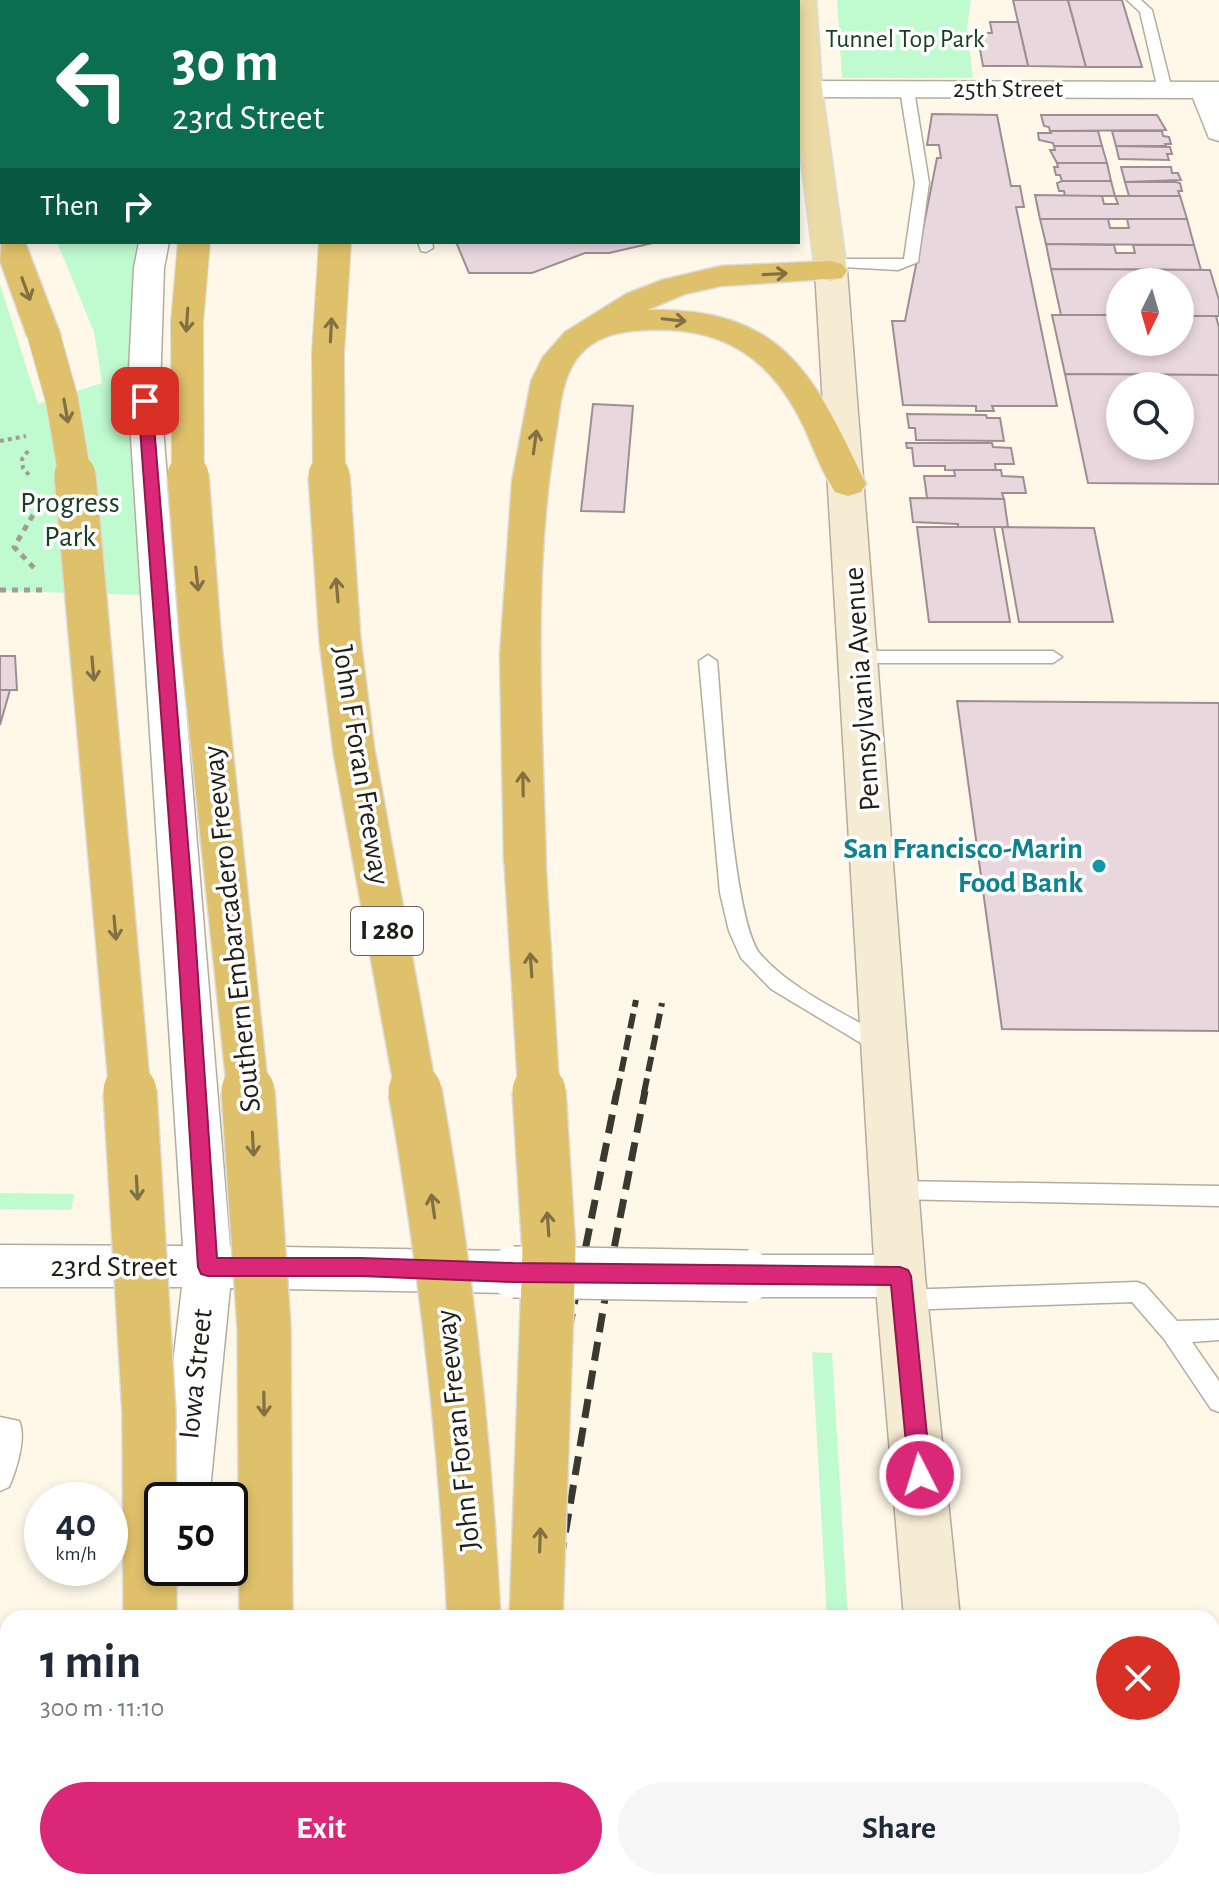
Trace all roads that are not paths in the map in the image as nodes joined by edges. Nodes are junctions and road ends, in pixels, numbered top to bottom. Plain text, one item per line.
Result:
1 (802, 0) edge
2 (1133, 0) edge
3 (802, 38) edge
4 (803, 89) edge
5 (907, 90) junction
6 (1165, 90) junction
7 (1212, 90) edge
8 (1219, 132) edge
9 (10, 244) edge
10 (154, 244) edge
11 (194, 244) edge
12 (335, 244) edge
13 (830, 267) junction
14 (597, 328) junction
15 (848, 484) junction
16 (860, 657) junction
17 (1053, 657) dead end
18 (708, 661) dead end
19 (885, 1047) junction
20 (895, 1190) junction
21 (1219, 1196) edge
22 (0, 1266) edge
23 (208, 1267) junction
24 (902, 1288) junction
25 (1219, 1330) edge
26 (1172, 1332) junction
27 (1219, 1401) edge
28 (0, 1428) edge
29 (0, 1479) edge
30 (185, 1482) edge
31 (173, 1586) edge
32 (150, 1610) edge
33 (171, 1610) edge
34 (266, 1610) edge
35 (473, 1610) edge
36 (536, 1610) edge
37 (931, 1610) edge

1 - 3 main road, Pennsylvania Avenue
2 - 6 lane
3 - 4 main road, Pennsylvania Avenue
4 - 5 street, 25th Street
4 - 13 main road, Pennsylvania Avenue
5 - 6 street, 25th Street
5 - 13 lane
6 - 7 street, 25th Street
7 - 8 street
9 -> 32 highway, bridge
10 - 23 street, Iowa Street
11 -> 34 highway, Southern Embarcadero Freeway, bridge
35 -> 12 highway, John F Foran Freeway / I 280, bridge
14 -> 13 highway
13 - 15 main road, Pennsylvania Avenue
14 -> 15 highway
36 -> 14 highway, bridge
15 - 16 main road, Pennsylvania Avenue
16 - 17 lane
16 - 19 main road, Pennsylvania Avenue
18 - 19 lane
19 - 20 main road, Pennsylvania Avenue
20 - 21 lane
20 - 24 main road, Pennsylvania Avenue
22 - 23 street, 23rd Street
23 - 24 street, 23rd Street, bridge
23 - 30 street, Iowa Street
24 - 26 lane
24 - 37 main road, Pennsylvania Avenue
25 - 26 lane
26 - 27 lane
28 - 29 lane
31 - 33 street

